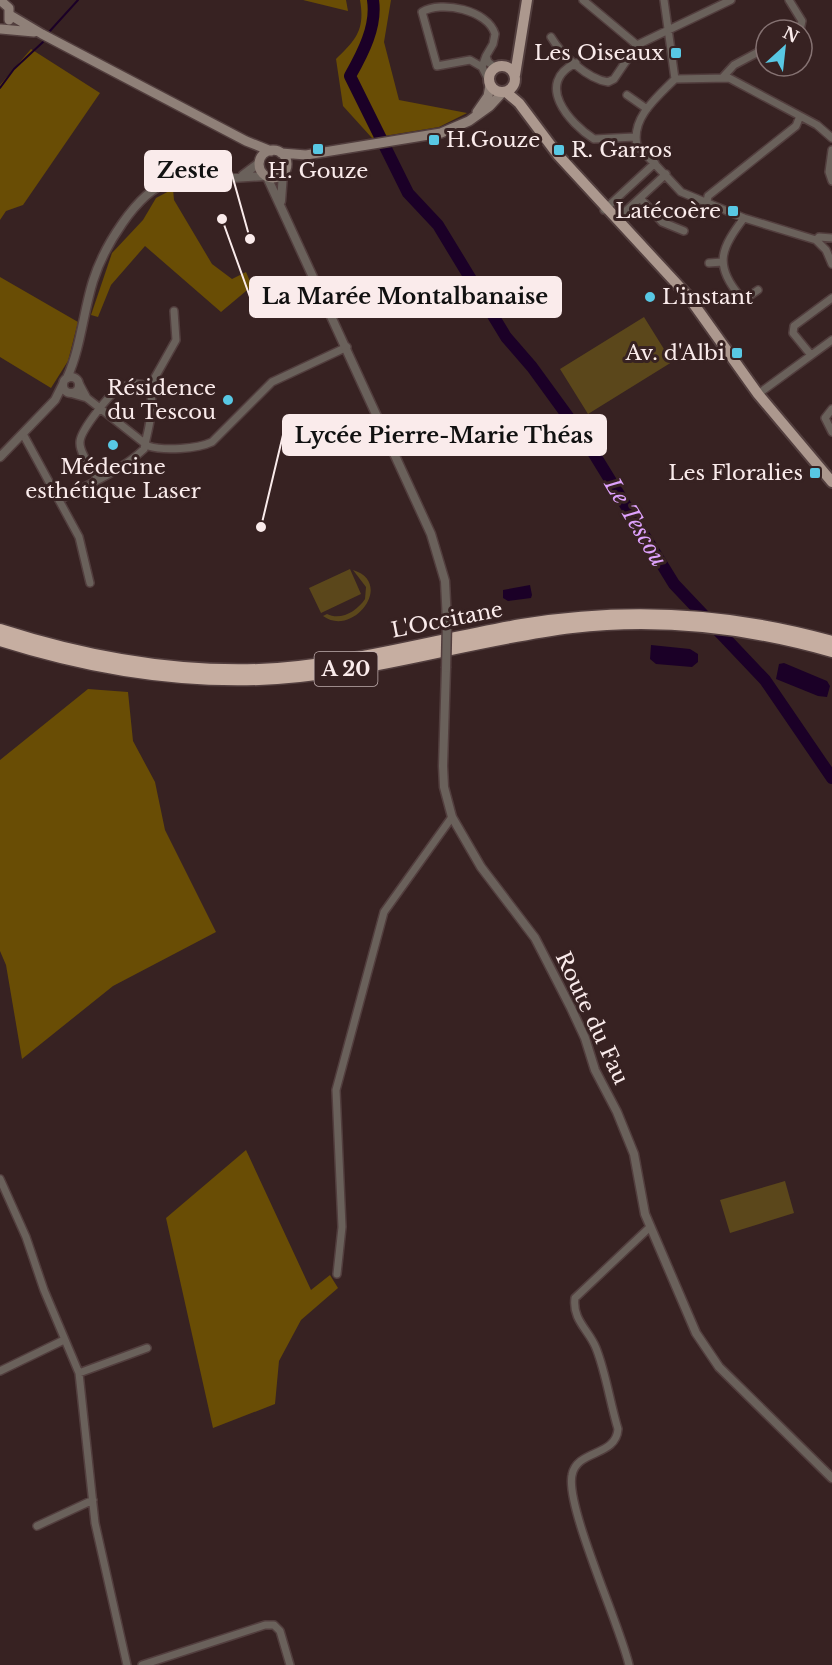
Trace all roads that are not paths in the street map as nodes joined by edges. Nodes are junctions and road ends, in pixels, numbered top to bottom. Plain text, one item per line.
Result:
1 (0, 0) edge
2 (527, 0) edge
3 (583, 0) edge
4 (664, 0) edge
5 (731, 0) edge
6 (789, 0) edge
7 (10, 7) edge
8 (800, 18) edge
9 (1, 29) edge
10 (670, 31) junction
11 (42, 34) junction
12 (551, 37) dead end
13 (519, 40) junction
14 (637, 45) junction
15 (754, 54) edge
16 (486, 56) junction
17 (576, 63) junction
18 (482, 67) junction
19 (498, 67) junction
20 (723, 77) junction
21 (515, 78) junction
22 (675, 79) junction
23 (490, 83) junction
24 (504, 92) junction
25 (627, 95) dead end
26 (647, 109) junction
27 (800, 116) junction
28 (469, 121) junction
29 (533, 121) junction
30 (635, 137) junction
31 (832, 138) edge
32 (246, 141) junction
33 (832, 150) edge
34 (271, 151) junction
35 (281, 153) junction
36 (306, 155) junction
37 (260, 162) junction
38 (655, 163) junction
39 (285, 172) junction
40 (666, 174) junction
41 (241, 176) junction
42 (266, 176) junction
43 (832, 182) edge
44 (640, 198) junction
45 (707, 202) junction
46 (281, 204) junction
47 (605, 209) junction
48 (744, 218) junction
49 (616, 220) junction
50 (684, 231) dead end
51 (832, 238) edge
52 (816, 240) junction
53 (832, 244) edge
54 (829, 254) junction
55 (722, 262) junction
56 (709, 263) dead end
57 (832, 264) edge
58 (758, 290) dead end
59 (832, 298) edge
60 (174, 311) dead end
61 (832, 340) edge
62 (346, 347) junction
63 (76, 356) junction
64 (811, 356) junction
65 (65, 381) junction
66 (79, 383) junction
67 (149, 388) junction
68 (72, 394) junction
69 (758, 394) junction
70 (87, 398) junction
71 (55, 400) junction
72 (101, 409) junction
73 (832, 409) edge
74 (832, 432) edge
75 (22, 434) junction
76 (145, 444) junction
77 (0, 457) edge
78 (98, 479) junction
79 (832, 482) edge
80 (60, 500) junction
81 (90, 583) dead end
82 (690, 620) junction
83 (754, 623) junction
84 (0, 630) edge
85 (832, 634) edge
86 (0, 640) edge
87 (832, 649) edge
88 (452, 817) junction
89 (0, 1179) edge
90 (650, 1227) junction
91 (337, 1274) dead end
92 (64, 1340) junction
93 (147, 1348) dead end
94 (0, 1371) edge
95 (79, 1373) junction
96 (832, 1478) edge
97 (93, 1500) junction
98 (38, 1526) dead end
99 (127, 1665) edge
100 (142, 1665) edge
101 (290, 1665) edge
102 (629, 1665) edge

1 - 7 main road
2 - 13 main road
3 - 14 street
4 - 10 street
5 - 10 street
6 - 8 street
7 - 9 main road
7 - 11 main road
9 - 11 main road
10 - 14 street
10 - 22 street
11 - 32 main road
12 - 17 street
13 - 19 main road
13 - 21 main road
14 - 17 street
15 - 20 street
16 - 18 street
16 - 18 street
16 - 19 street
17 - 30 street
18 - 23 street
19 - 21 main road
19 - 23 main road
20 - 22 street
20 - 27 street
21 - 24 main road
21 - 29 main road
22 - 26 street
23 - 24 main road
23 - 28 main road
24 - 28 main road
24 - 29 main road
25 - 26 street
26 - 30 street
27 - 31 street
27 - 45 street
28 - 36 main road
29 - 47 main road
30 - 38 street
32 - 34 main road
32 - 37 main road
33 - 43 street
34 - 35 main road
34 - 37 main road
35 - 36 main road
35 - 39 main road
36 - 39 main road
37 - 41 street
37 - 42 main road
38 - 40 street
38 - 47 street
39 - 42 main road
39 - 46 street
40 - 44 street
40 - 45 street
41 - 42 street
41 - 63 street
42 - 46 street, Route du Fau
44 - 49 street
44 - 50 street
45 - 48 street
46 - 62 street, Route du Fau
47 - 49 main road
48 - 52 street
48 - 55 street
49 - 69 main road
51 - 52 street
52 - 54 street
53 - 54 street
54 - 57 street
55 - 56 street
55 - 58 street
59 - 64 street
60 - 67 street
61 - 64 street
62 - 76 street
62 - 88 street, Route du Fau, bridge
63 - 65 street
63 - 66 street
64 - 69 street
65 - 66 street
65 - 68 street
65 - 71 street
66 - 68 street
66 - 70 street
67 - 72 street
67 - 76 street
68 - 70 street
68 - 71 street
69 - 79 main road
70 - 72 street
71 - 75 street
72 - 76 street
72 - 78 street
73 - 74 street
75 - 77 street
75 - 80 street
76 - 78 street
78 - 80 street
80 - 81 street
82 - 83 highway, L'Occitane / A 20
82 - 84 highway, L'Occitane / A 20
82 - 86 highway, L'Occitane / A 20
82 - 87 highway, L'Occitane / A 20
83 - 85 highway
83 - 87 highway, L'Occitane / A 20
88 - 90 street, Route du Fau
88 - 91 street
89 - 92 street
90 - 96 street, Route du Fau
90 - 102 street
92 - 94 street
92 - 95 street
93 - 95 street
95 - 97 street
97 - 98 street
97 - 99 street
100 - 101 street

